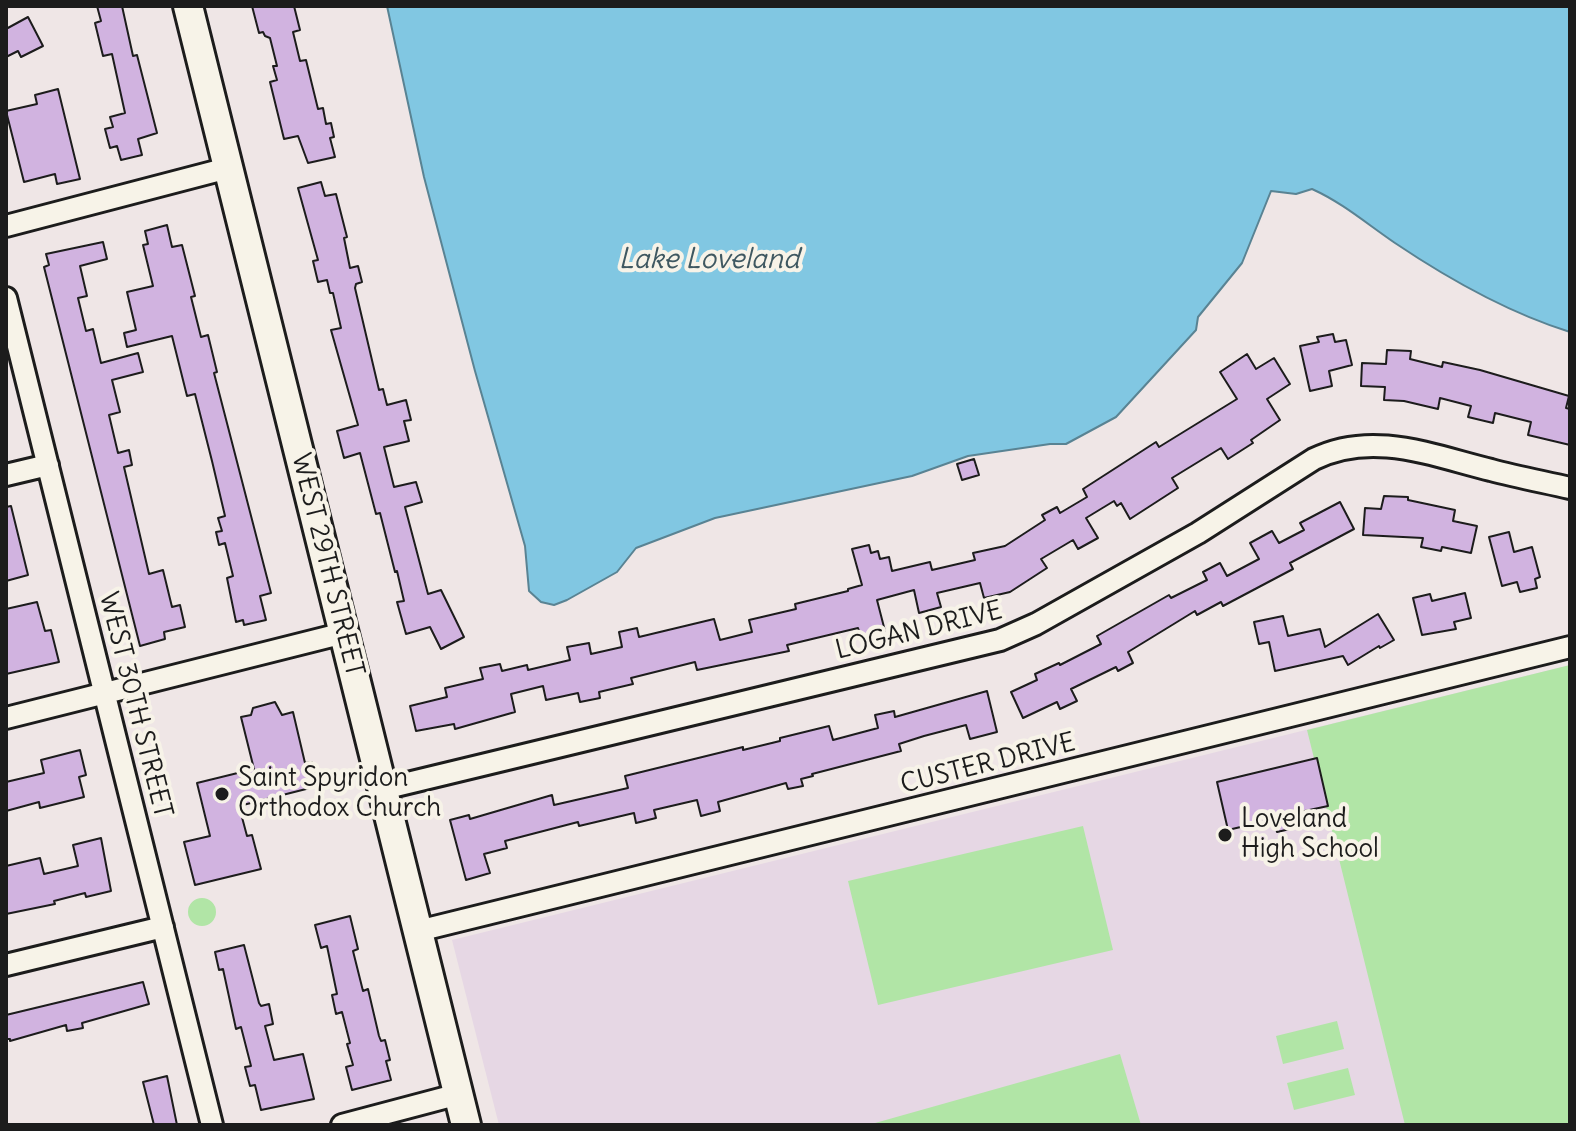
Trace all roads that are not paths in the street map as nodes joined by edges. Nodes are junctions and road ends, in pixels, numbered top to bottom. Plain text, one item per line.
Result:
1 (188, 6) edge
2 (228, 168) junction
3 (6, 226) edge
4 (6, 298) edge
5 (48, 465) junction
6 (6, 475) edge
7 (1570, 488) edge
8 (344, 633) junction
9 (1570, 647) edge
10 (105, 693) junction
11 (6, 718) edge
12 (383, 789) junction
13 (163, 927) junction
14 (418, 931) junction
15 (6, 965) edge
16 (459, 1094) junction
17 (212, 1125) edge
18 (342, 1125) edge
19 (466, 1125) edge

1 - 2 main road, WEST 29TH STREET
2 - 3 street
2 - 8 main road, WEST 29TH STREET
4 - 5 street, WEST 30TH STREET
5 - 6 street
5 - 10 street, WEST 30TH STREET
7 - 12 street, LOGAN DRIVE
8 - 10 street
8 - 12 main road, WEST 29TH STREET
9 - 14 street, CUSTER DRIVE
10 - 11 street
10 - 13 street, WEST 30TH STREET
12 - 14 main road, WEST 29TH STREET
13 - 15 street
13 - 17 street, WEST 30TH STREET
14 - 16 main road, WEST 29TH STREET
16 - 18 street
16 - 19 main road, WEST 29TH STREET

